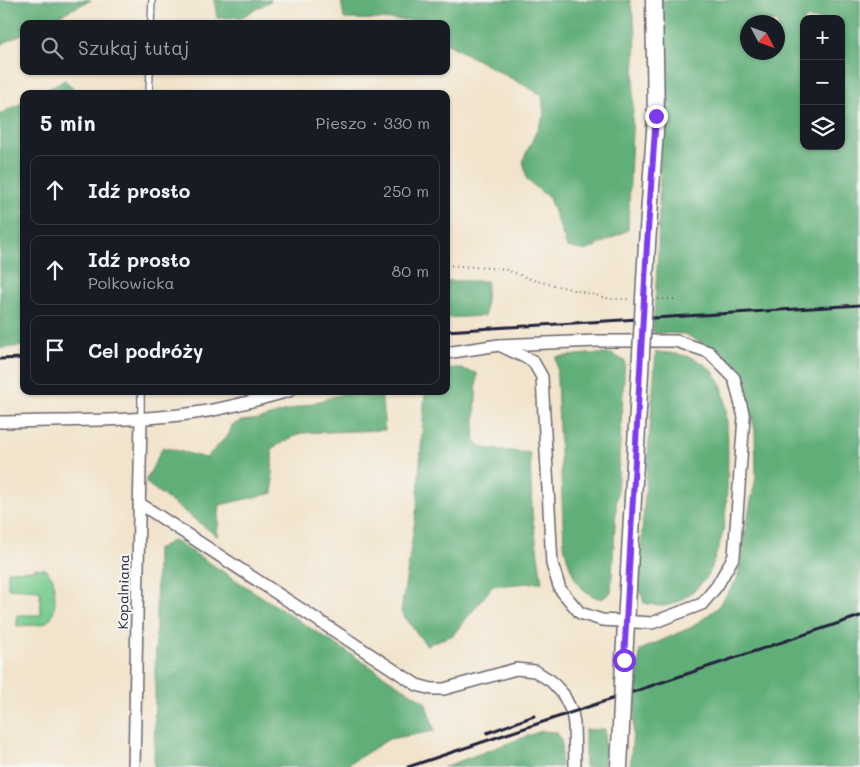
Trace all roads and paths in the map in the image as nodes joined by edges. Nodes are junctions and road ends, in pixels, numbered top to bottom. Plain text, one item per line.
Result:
1 (152, 0) edge
2 (654, 0) edge
3 (151, 20) edge
4 (150, 75) edge
5 (150, 90) edge
6 (450, 265) edge
7 (638, 299) dead end
8 (656, 299) dead end
9 (674, 299) dead end
10 (499, 345) junction
11 (450, 352) edge
12 (141, 395) edge
13 (273, 395) edge
14 (141, 418) junction
15 (0, 422) edge
16 (139, 503) junction
17 (627, 623) junction
18 (134, 767) edge
19 (575, 767) edge
20 (619, 767) edge

1 - 3 lane
2 - 17 main road, bridge
4 - 5 lane
6 - 7 path
8 - 9 path
10 - 11 street
10 - 17 street
10 - 17 street
12 - 14 lane
13 - 14 street
14 - 15 street
14 - 16 street, Kopalniana
16 - 18 street, Kopalniana
16 - 19 street
17 - 20 main road, bridge

